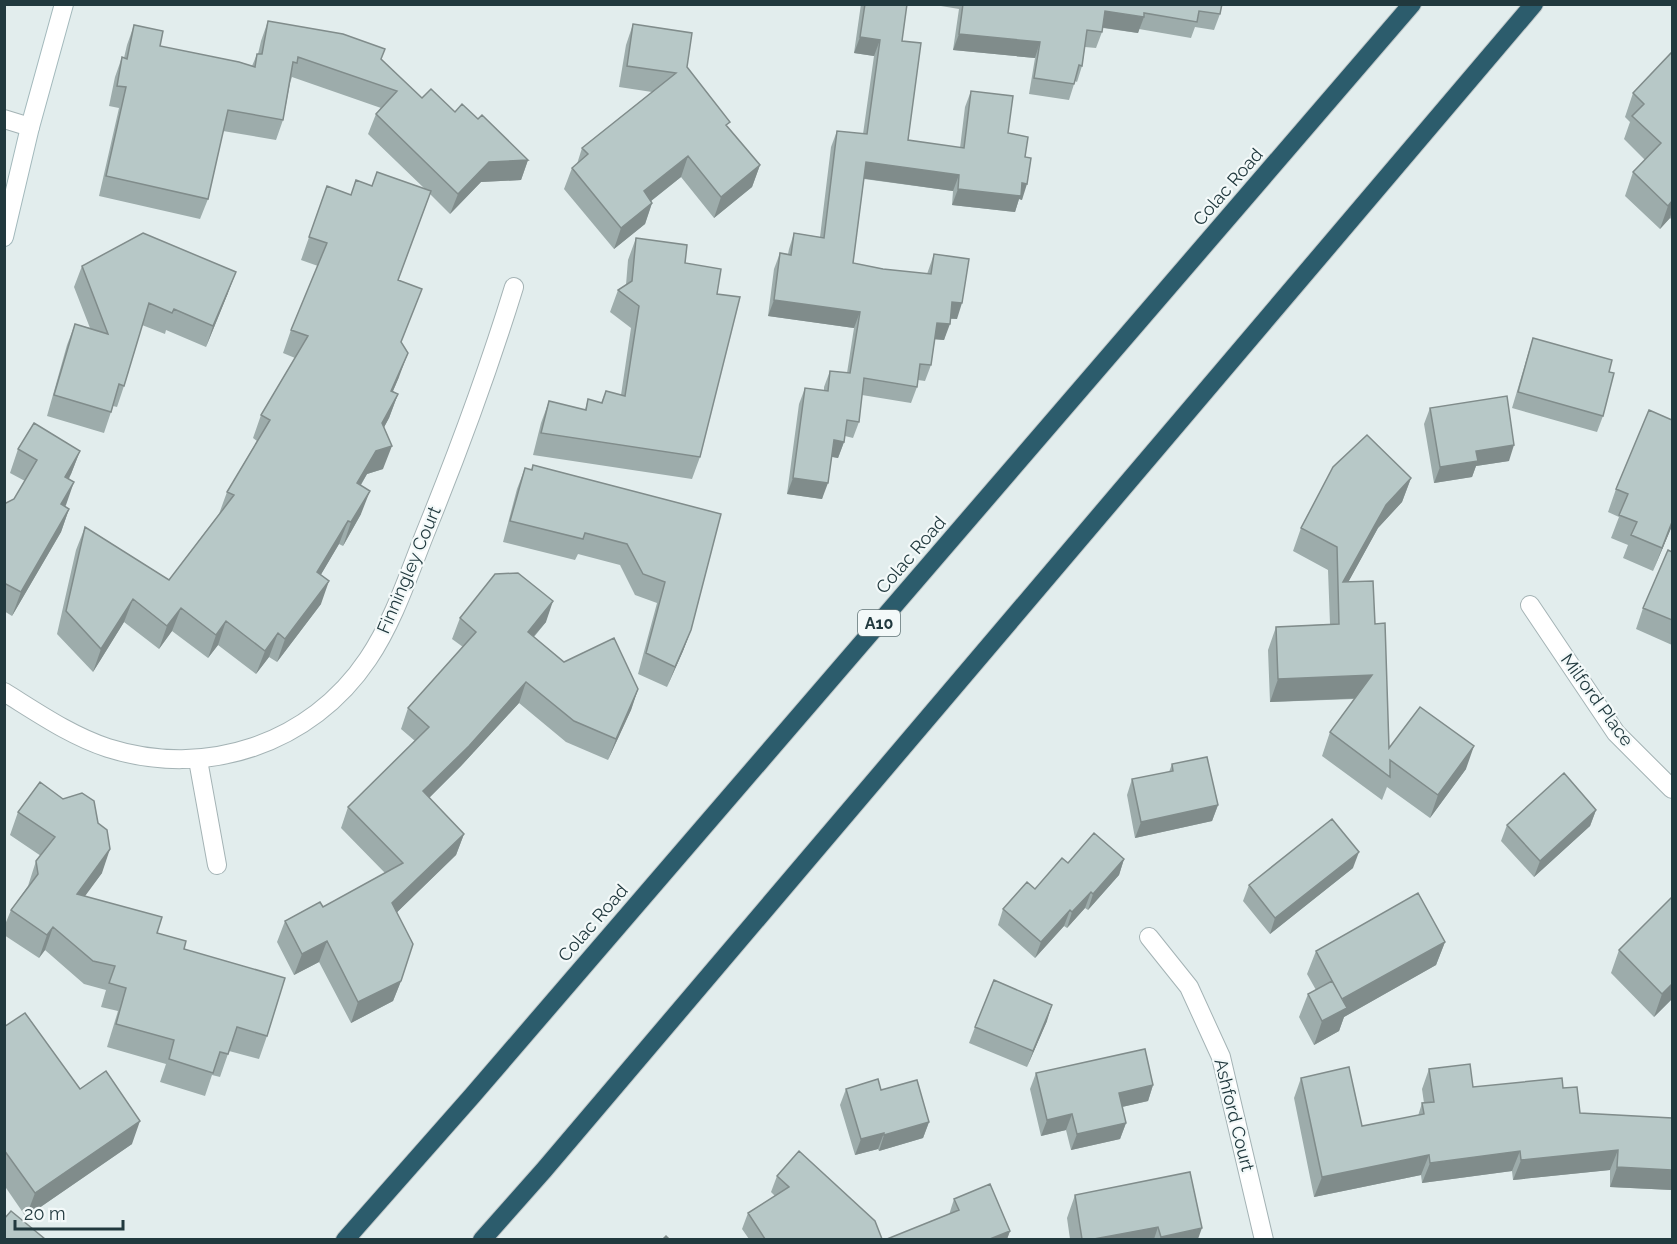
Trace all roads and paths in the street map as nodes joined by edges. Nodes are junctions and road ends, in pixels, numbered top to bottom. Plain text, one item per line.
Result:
1 (64, 4) edge
2 (1412, 4) edge
3 (1534, 4) edge
4 (4, 119) edge
5 (30, 127) junction
6 (4, 237) edge
7 (514, 287) dead end
8 (1530, 605) dead end
9 (4, 692) edge
10 (198, 760) junction
11 (1672, 789) edge
12 (217, 865) dead end
13 (1149, 937) dead end
14 (345, 1239) edge
15 (482, 1239) edge
16 (1264, 1239) edge

1 - 5 street
2 - 14 highway, Colac Road / A10
3 - 15 highway
4 - 5 street
5 - 6 street
7 - 10 street, Finningley Court
8 - 11 street, Milford Place
9 - 10 street, Finningley Court
10 - 12 street
13 - 16 street, Ashford Court

